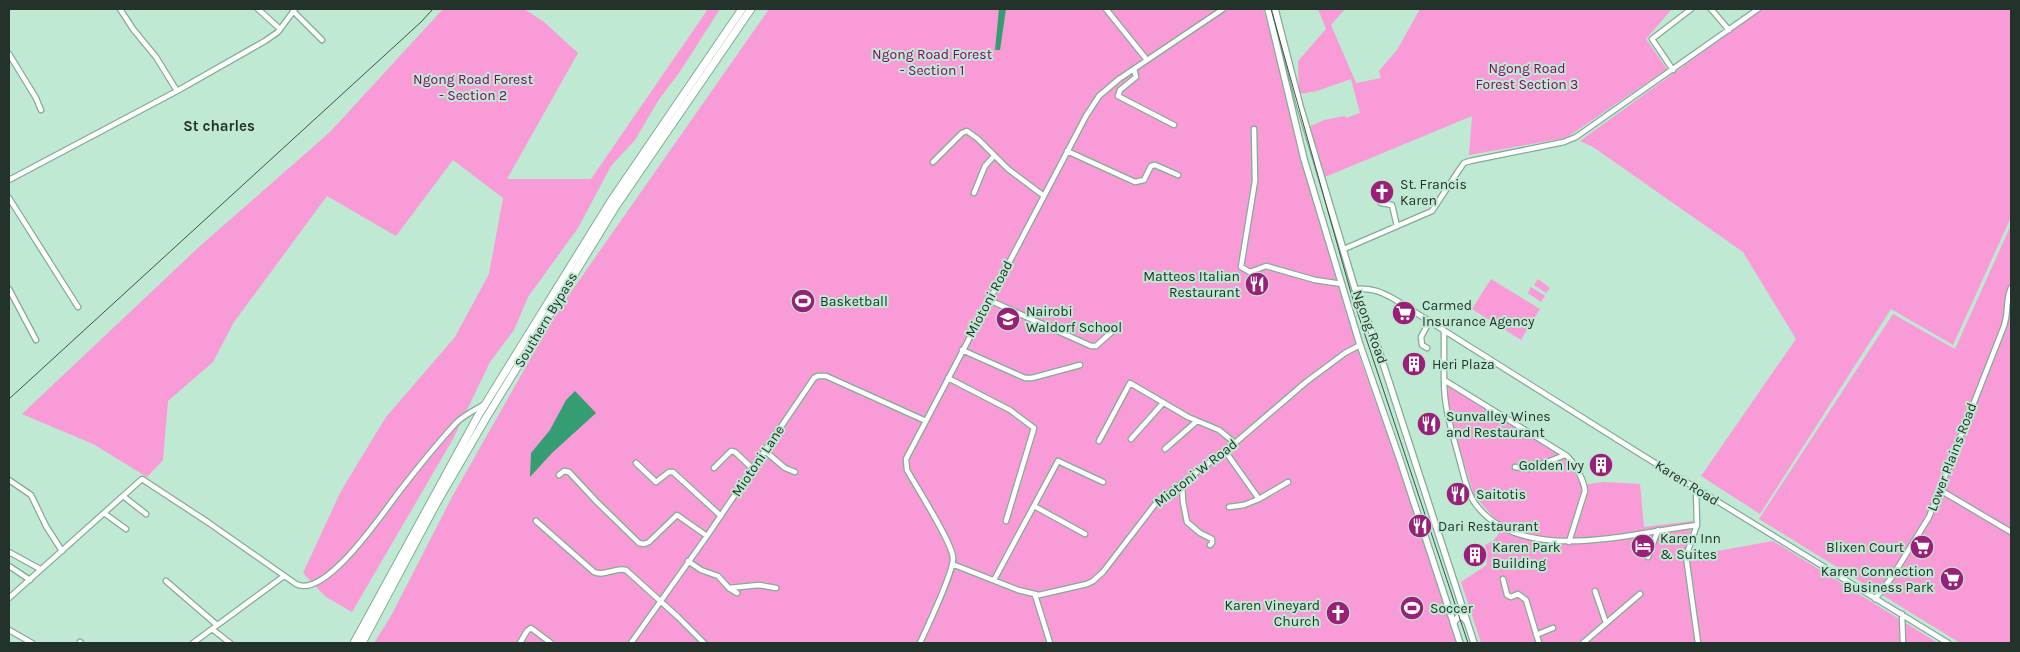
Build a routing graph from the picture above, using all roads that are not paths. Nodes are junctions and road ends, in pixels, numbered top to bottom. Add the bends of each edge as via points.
1 (120, 9) edge
2 (258, 9) edge
3 (742, 9) edge
4 (751, 9) edge
5 (1106, 9) edge
6 (1213, 9) edge
7 (1223, 9) edge
8 (1268, 9) edge
9 (1275, 9) edge
10 (1691, 9) edge
11 (1711, 9) edge
12 (1758, 9) edge
13 (294, 10) edge
14 (1214, 15) junction
15 (280, 29) junction
16 (1729, 30) junction
17 (322, 40) dead end
18 (9, 54) edge
19 (1147, 60) junction
20 (1134, 69) junction
21 (1673, 70) junction
22 (177, 91) junction
23 (41, 110) dead end
24 (1174, 125) dead end
25 (1254, 129) dead end
26 (1068, 151) junction
27 (994, 156) junction
28 (933, 162) dead end
29 (1178, 175) dead end
30 (9, 180) edge
31 (1323, 183) junction
32 (1313, 188) junction
33 (974, 193) dead end
34 (1044, 196) junction
35 (9, 198) edge
36 (1381, 203) dead end
37 (1397, 226) junction
38 (1344, 249) junction
39 (1342, 284) junction
40 (2011, 288) edge
41 (1355, 289) junction
42 (9, 290) edge
43 (989, 300) junction
44 (78, 307) dead end
45 (2010, 310) edge
46 (1428, 321) junction
47 (1115, 329) dead end
48 (1444, 330) junction
49 (36, 340) dead end
50 (1360, 345) junction
51 (1427, 348) dead end
52 (962, 350) junction
53 (1080, 366) dead end
54 (948, 378) junction
55 (1444, 380) junction
56 (487, 402) junction
57 (1163, 403) junction
58 (926, 420) junction
59 (1196, 421) junction
60 (1131, 439) dead end
61 (1100, 442) dead end
62 (1235, 443) junction
63 (1165, 449) dead end
64 (766, 451) junction
65 (1225, 451) junction
66 (1565, 455) junction
67 (636, 463) dead end
68 (1515, 467) dead end
69 (714, 468) dead end
70 (753, 469) junction
71 (795, 472) dead end
72 (559, 475) dead end
73 (9, 480) edge
74 (1103, 482) dead end
75 (1288, 482) dead end
76 (1182, 483) junction
77 (1696, 488) junction
78 (1940, 490) junction
79 (123, 496) junction
80 (1259, 499) junction
81 (1034, 506) junction
82 (1230, 507) dead end
83 (104, 513) junction
84 (146, 514) dead end
85 (721, 516) junction
86 (536, 521) dead end
87 (1006, 521) dead end
88 (1697, 525) junction
89 (126, 529) dead end
90 (1658, 530) junction
91 (2011, 532) edge
92 (1085, 534) dead end
93 (707, 536) junction
94 (1568, 542) junction
95 (1210, 546) dead end
96 (62, 551) junction
97 (9, 552) edge
98 (1648, 557) dead end
99 (688, 561) junction
100 (952, 564) junction
101 (9, 566) edge
102 (40, 569) junction
103 (284, 576) junction
104 (1503, 579) dead end
105 (30, 580) junction
106 (994, 580) junction
107 (166, 581) dead end
108 (729, 588) junction
109 (776, 588) dead end
110 (1595, 591) dead end
111 (1457, 592) junction
112 (737, 594) dead end
113 (1640, 594) dead end
114 (1035, 595) junction
115 (9, 598) edge
116 (1445, 598) junction
117 (1875, 599) junction
118 (661, 601) junction
119 (1902, 614) junction
120 (1466, 621) junction
121 (1606, 623) junction
122 (217, 625) junction
123 (1454, 627) junction
124 (1553, 628) dead end
125 (212, 629) junction
126 (9, 630) edge
127 (1536, 635) junction
128 (32, 643) edge
129 (193, 643) edge
130 (230, 643) edge
131 (354, 643) edge
132 (362, 643) edge
133 (520, 643) edge
134 (552, 643) edge
135 (631, 643) edge
136 (704, 643) edge
137 (920, 643) edge
138 (1050, 643) edge
139 (1460, 643) edge
140 (1474, 643) edge
141 (1539, 643) edge
142 (1583, 643) edge
143 (1698, 643) edge
144 (1903, 643) edge
145 (1948, 643) edge

1 - 22 street
2 - 15 street
3 - 56 highway, Southern Bypass via 611,201
4 - 132 highway, Southern Bypass via 600,231 436,504
5 - 19 street
6 - 14 street
7 - 14 street, Miotoni Road
8 - 32 main road, Ngong Road
9 - 31 main road, Ngong Road
10 - 21 street via 1652,39
11 - 16 street
12 - 16 street
13 - 15 street
13 - 17 street
14 - 19 street, Miotoni Road
15 - 22 street via 265,41
16 - 21 street
18 - 23 street
19 - 20 street, Miotoni Road
20 - 24 street via 1136,77 1120,90 1118,96
20 - 26 street, Miotoni Road via 1099,96
21 - 37 street via 1572,140 1464,164 1432,212
22 - 30 street
25 - 39 street via 1255,181 1240,266 1250,272 1266,266
26 - 29 street via 1135,182 1144,180 1154,165
26 - 34 street, Miotoni Road
27 - 28 street via 965,131
27 - 33 street via 985,166
27 - 34 street
31 - 32 main road via 1317,183
31 - 38 main road, Ngong Road
32 - 39 main road, Ngong Road
34 - 43 street, Miotoni Road
35 - 44 street
36 - 37 street via 1392,205
37 - 38 street
38 - 41 main road, Ngong Road
39 - 50 main road, Ngong Road
40 - 45 street, Lower Plains Road via 2007,298
41 - 46 street, Karen Road via 1377,290
41 - 111 main road, Ngong Road via 1378,348
42 - 49 street
43 - 47 street via 1091,346 1096,346
43 - 52 street, Miotoni Road
45 - 78 street, Lower Plains Road
46 - 48 street, Karen Road
46 - 51 street via 1421,339
48 - 55 street
48 - 77 street, Karen Road
50 - 62 street, Miotoni W Road via 1306,382
50 - 116 main road, Ngong Road
52 - 53 street via 1025,378
52 - 54 street, Miotoni Road
54 - 58 street, Miotoni Road
54 - 87 street via 1010,410 1034,428
55 - 66 street
55 - 94 street via 1447,417 1473,501 1494,523 1509,532
56 - 103 street via 457,423 339,566 303,586
56 - 131 highway, Southern Bypass
57 - 59 street
57 - 60 street
57 - 61 street via 1130,382
58 - 64 street, Miotoni Lane via 826,376 818,376
58 - 100 street, Miotoni Road via 906,459 906,466 948,543 953,554
59 - 62 street via 1218,430
59 - 63 street
62 - 65 street, Miotoni W Road
64 - 70 street, Miotoni Lane
64 - 71 street
65 - 76 street, Miotoni W Road
65 - 80 street
66 - 68 street via 1529,469
66 - 94 street via 1573,463 1584,488
67 - 85 street via 656,482 669,472 674,474
69 - 70 street via 731,451
70 - 85 street, Miotoni Lane
72 - 93 street via 569,472 639,543 649,542 677,515
73 - 96 street via 31,495
74 - 81 street via 1058,461
75 - 80 street
76 - 95 street via 1185,517 1196,530 1212,539
76 - 114 street, Miotoni W Road via 1152,507 1093,581
77 - 88 street
77 - 117 street, Karen Road
78 - 91 street
78 - 117 street, Lower Plains Road via 1924,526
79 - 83 street
79 - 84 street
79 - 103 street via 144,480
80 - 82 street
81 - 92 street
81 - 106 street
83 - 89 street
83 - 96 street
85 - 93 street, Miotoni Lane
86 - 118 street via 594,572 602,574 625,570
88 - 90 street
88 - 143 street via 1686,556
90 - 94 street
90 - 98 street
93 - 99 street, Miotoni Lane
96 - 102 street
97 - 102 street
99 - 108 street via 718,576
99 - 118 street, Miotoni Lane
100 - 106 street, Miotoni W Road
100 - 137 street
101 - 105 street
102 - 105 street
103 - 122 street
104 - 127 street via 1508,595 1520,594 1526,600
105 - 115 street
106 - 114 street, Miotoni W Road
107 - 122 street
108 - 109 street via 759,585
108 - 112 street
110 - 121 street
111 - 116 main road via 1453,600
111 - 120 main road, Ngong Road
113 - 121 street
114 - 138 street
116 - 123 main road, Ngong Road
117 - 119 street, Karen Road
118 - 135 street, Miotoni Lane
118 - 136 street
119 - 144 street
119 - 145 street, Karen Road
120 - 123 main road via 1459,616
120 - 140 main road, Ngong Road
121 - 142 street
122 - 125 street
123 - 139 main road, Ngong Road
124 - 127 street
125 - 129 street
125 - 130 street
126 - 128 street
127 - 141 street
133 - 134 street via 531,628

